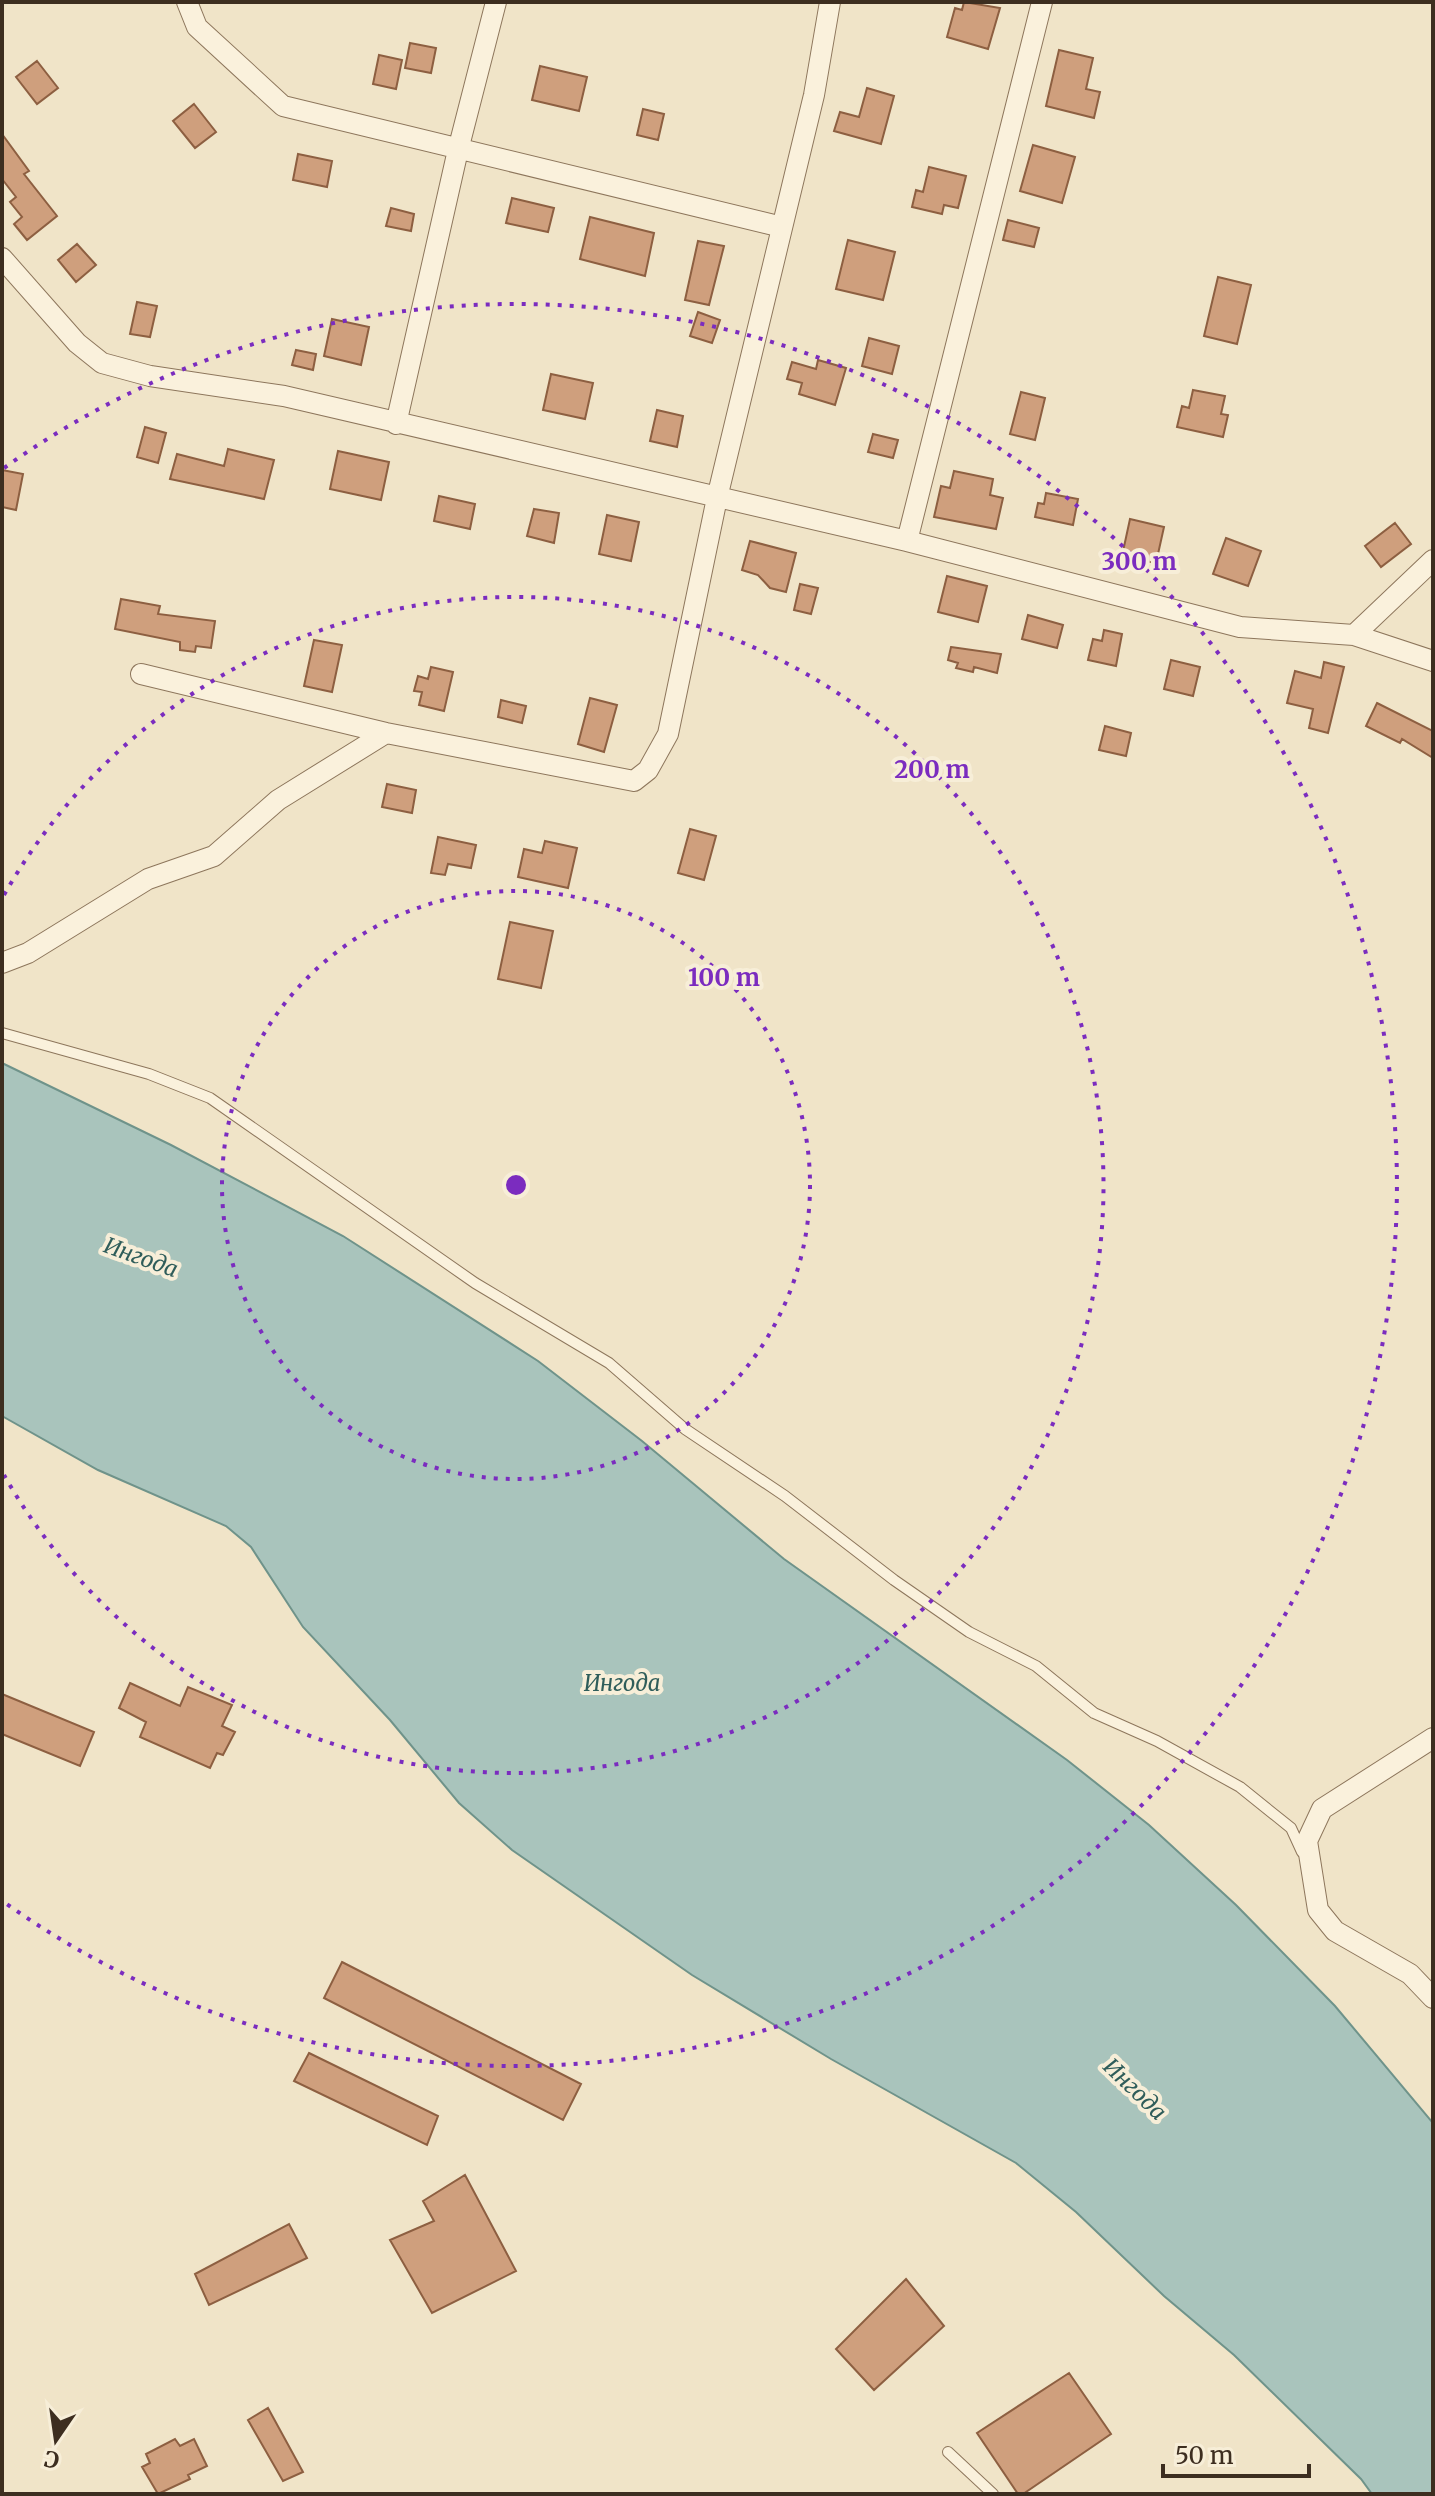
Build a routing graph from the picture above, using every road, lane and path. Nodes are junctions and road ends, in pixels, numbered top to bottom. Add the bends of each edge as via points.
1 (187, 2) edge
2 (496, 2) edge
3 (830, 2) edge
4 (1042, 2) edge
5 (458, 150) junction
6 (782, 227) junction
7 (2, 258) edge
8 (396, 424) junction
9 (717, 498) junction
10 (907, 541) junction
11 (1433, 560) edge
12 (1354, 635) junction
13 (1433, 661) edge
14 (141, 674) dead end
15 (386, 733) junction
16 (2, 963) edge
17 (2, 1033) edge
18 (1433, 1738) edge
19 (1309, 1869) junction
20 (1433, 1998) edge
21 (948, 2452) dead end
22 (993, 2494) edge

1 - 5 street via 197,27 283,106
2 - 5 street
3 - 6 street
4 - 10 street
5 - 6 street
5 - 8 street
6 - 9 street
7 - 8 street via 77,343 102,363 150,376 284,396
8 - 9 street
9 - 10 street
9 - 15 street via 668,734 648,770 634,781
10 - 12 street via 1240,627
11 - 12 street
12 - 13 street
14 - 15 street
15 - 16 street via 278,800 214,856 148,879 28,953
17 - 19 lane via 149,1074 210,1098 475,1283 609,1363 685,1429 969,1632 1036,1666 1094,1713 1240,1787 1291,1828
18 - 19 street via 1322,1809 1307,1841
19 - 20 street via 1318,1910 1335,1931 1410,1974
21 - 22 lane

